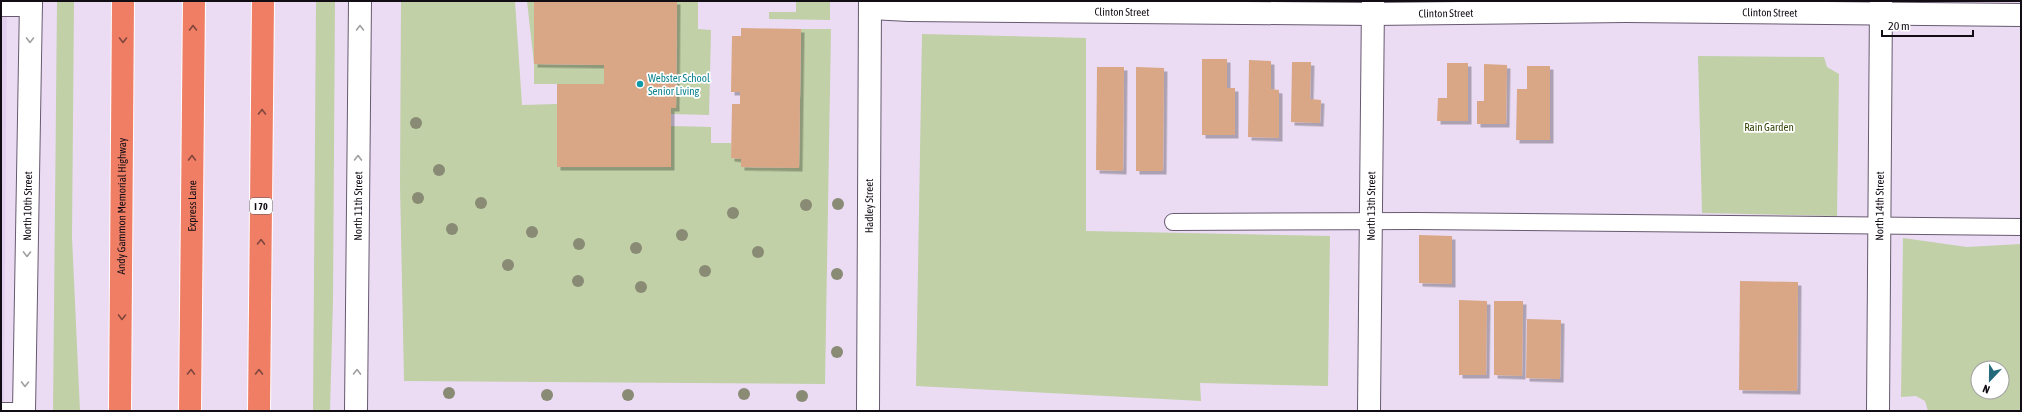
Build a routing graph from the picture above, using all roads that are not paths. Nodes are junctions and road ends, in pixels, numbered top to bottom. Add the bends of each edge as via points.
1 (124, 1) edge
2 (194, 1) edge
3 (263, 1) edge
4 (360, 1) edge
5 (31, 3) edge
6 (870, 4) edge
7 (1, 5) edge
8 (1626, 6) edge
9 (1373, 7) edge
10 (1881, 7) edge
11 (2021, 15) edge
12 (1370, 220) junction
13 (1173, 222) dead end
14 (1879, 226) junction
15 (2021, 227) edge
16 (1, 411) edge
17 (24, 411) edge
18 (120, 411) edge
19 (190, 411) edge
20 (259, 411) edge
21 (356, 411) edge
22 (868, 411) edge
23 (1369, 411) edge
24 (1878, 411) edge

1 -> 18 highway, Andy Gammon Memorial Highway
19 -> 2 highway, Express Lane
20 -> 3 highway, I 70
21 -> 4 street, North 11th Street
5 - 7 street
5 -> 17 street, North 10th Street
6 - 9 street, Clinton Street via 909,10
6 - 22 street, Hadley Street
8 - 9 street, Clinton Street
8 - 10 street, Clinton Street
9 - 12 street, North 13th Street
10 - 11 street, Clinton Street
10 - 14 street, North 14th Street
12 - 13 lane
12 - 14 lane
12 - 23 street, North 13th Street
14 - 15 lane
14 - 24 street, North 14th Street
16 - 17 lane

